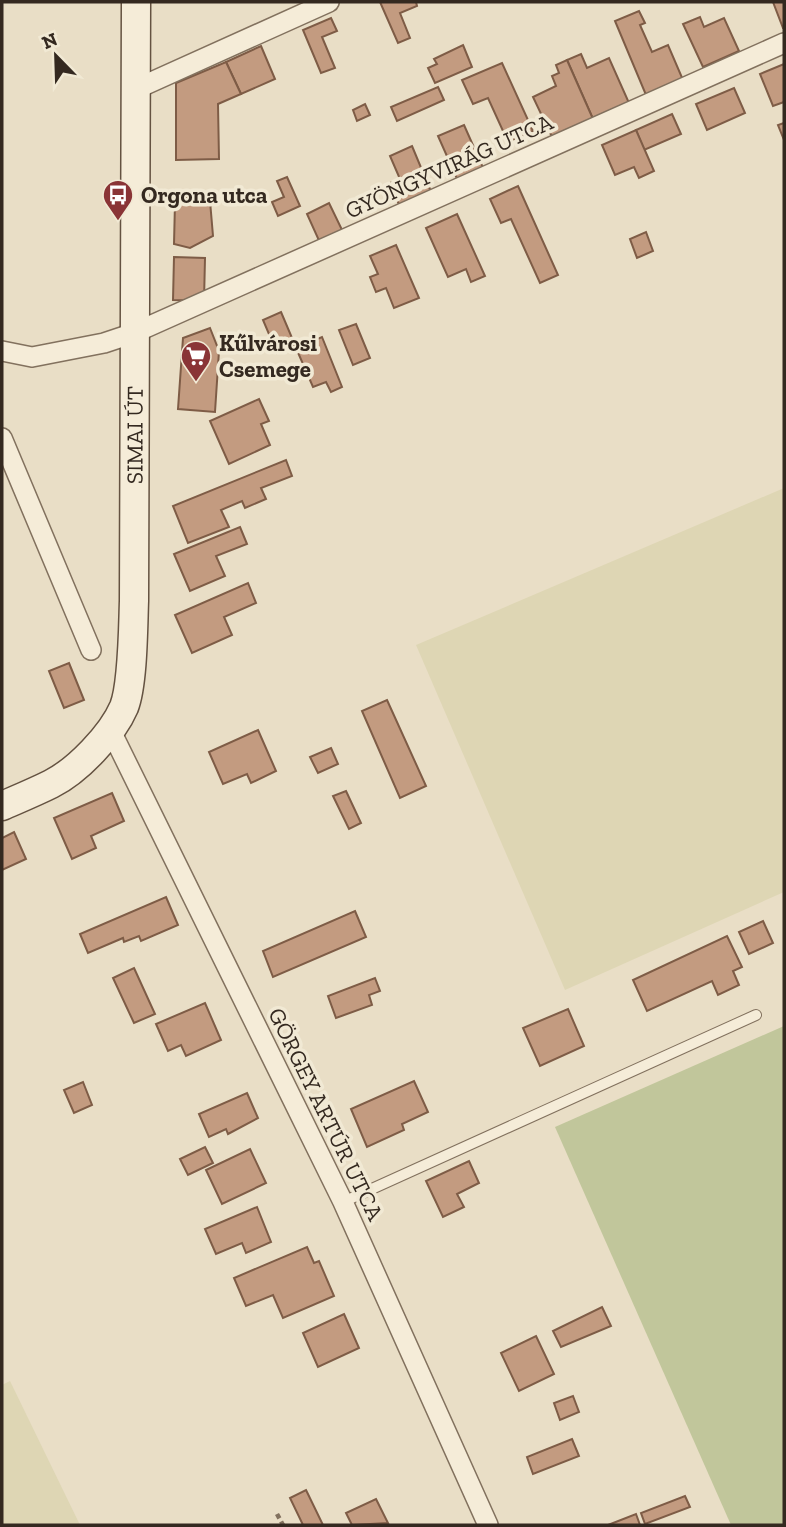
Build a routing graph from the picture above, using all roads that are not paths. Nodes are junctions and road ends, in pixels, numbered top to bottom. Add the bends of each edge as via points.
1 (136, 2) edge
2 (329, 2) edge
3 (784, 43) edge
4 (136, 89) junction
5 (134, 333) junction
6 (2, 351) edge
7 (2, 438) edge
8 (91, 650) dead end
9 (110, 729) junction
10 (2, 806) edge
11 (755, 1016) dead end
12 (343, 1202) junction
13 (488, 1525) edge

1 - 4 main road, SIMAI ÚT
2 - 4 street
3 - 5 street, GYÖNGYVIRÁG UTCA
4 - 5 main road, SIMAI ÚT
5 - 6 street via 32,357
5 - 9 main road, SIMAI ÚT via 132,646 124,707
7 - 8 street
9 - 10 main road, SIMAI ÚT via 92,751 53,783
9 - 12 street, GÖRGEY ARTÚR UTCA
11 - 12 lane
12 - 13 street, GÖRGEY ARTÚR UTCA

